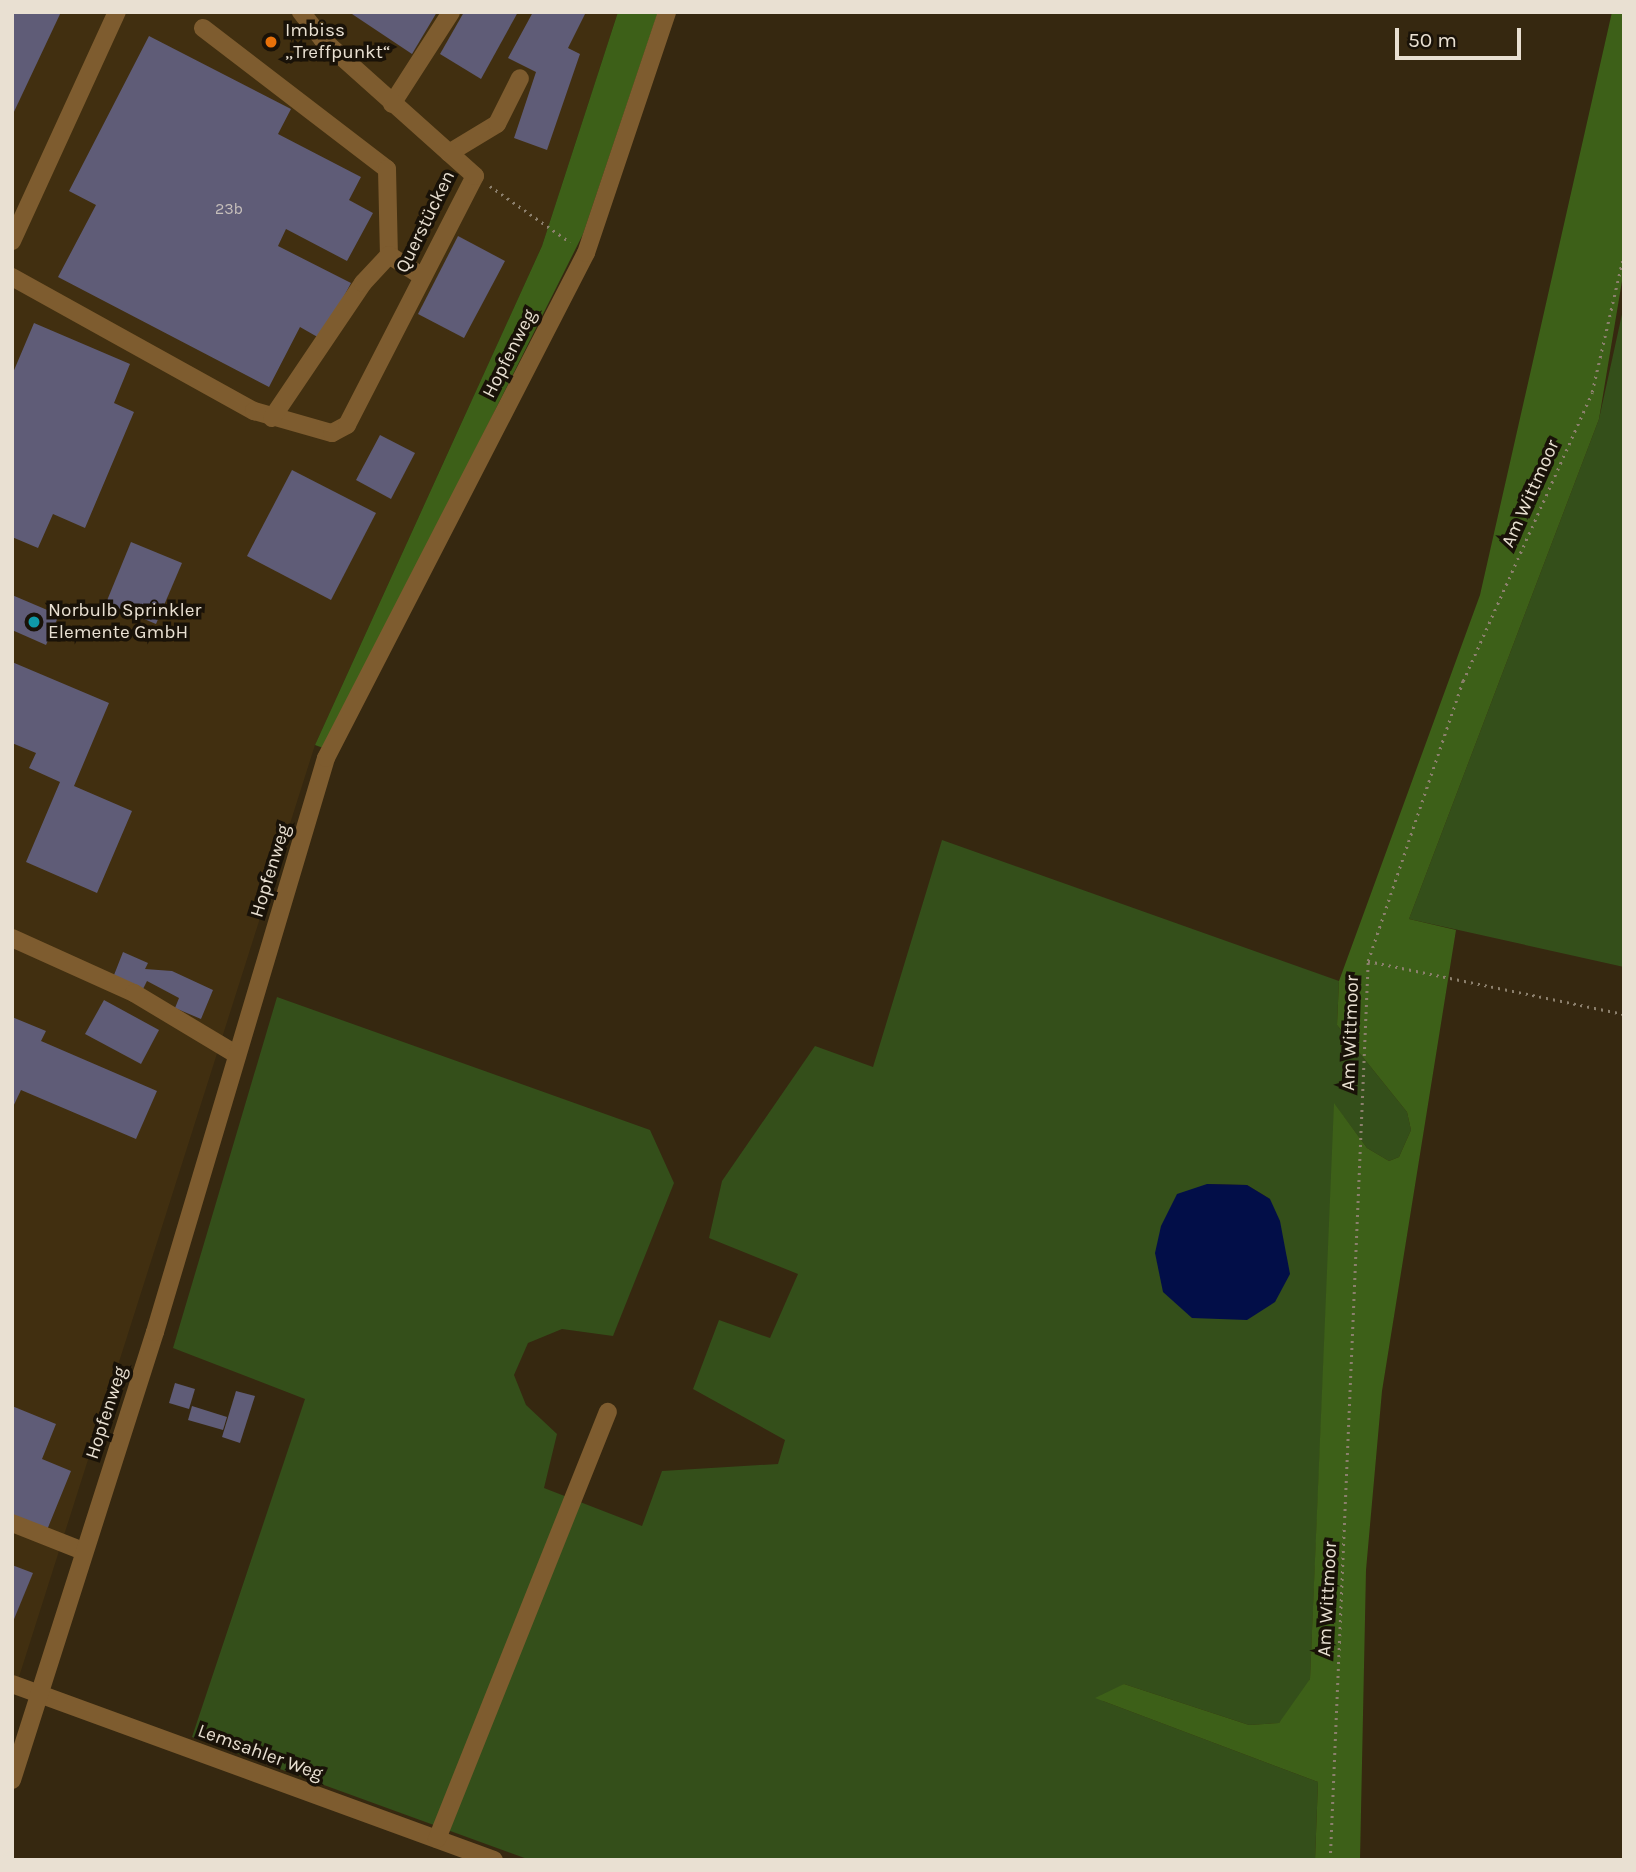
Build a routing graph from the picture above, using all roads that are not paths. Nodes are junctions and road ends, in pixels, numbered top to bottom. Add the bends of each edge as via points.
1 (117, 12) edge
2 (301, 12) edge
3 (451, 12) edge
4 (667, 12) edge
5 (203, 28) dead end
6 (520, 78) dead end
7 (392, 104) junction
8 (449, 153) junction
9 (18, 214) edge
10 (12, 241) edge
11 (389, 256) junction
12 (12, 277) edge
13 (423, 277) junction
14 (272, 418) junction
15 (12, 938) edge
16 (237, 1055) junction
17 (608, 1412) dead end
18 (12, 1523) edge
19 (83, 1551) junction
20 (12, 1684) edge
21 (37, 1693) junction
22 (12, 1780) edge
23 (437, 1839) junction
24 (494, 1860) edge

1 - 9 street
2 - 7 street, Querstücken
3 - 7 street
4 - 16 street, Hopfenweg via 586,253 326,758
5 - 11 street via 387,169
6 - 8 street via 497,124
7 - 8 street, Querstücken
8 - 13 street, Querstücken via 475,176
9 - 10 street
11 - 13 street
11 - 14 street via 363,283
12 - 14 street
13 - 14 street, Querstücken via 347,425 332,433
15 - 16 street via 134,993
16 - 19 street, Hopfenweg
17 - 23 street
18 - 19 street
19 - 21 street, Hopfenweg
20 - 21 street, Lemsahler Weg
21 - 22 street, Hopfenweg
21 - 23 street, Lemsahler Weg
23 - 24 street, Lemsahler Weg

